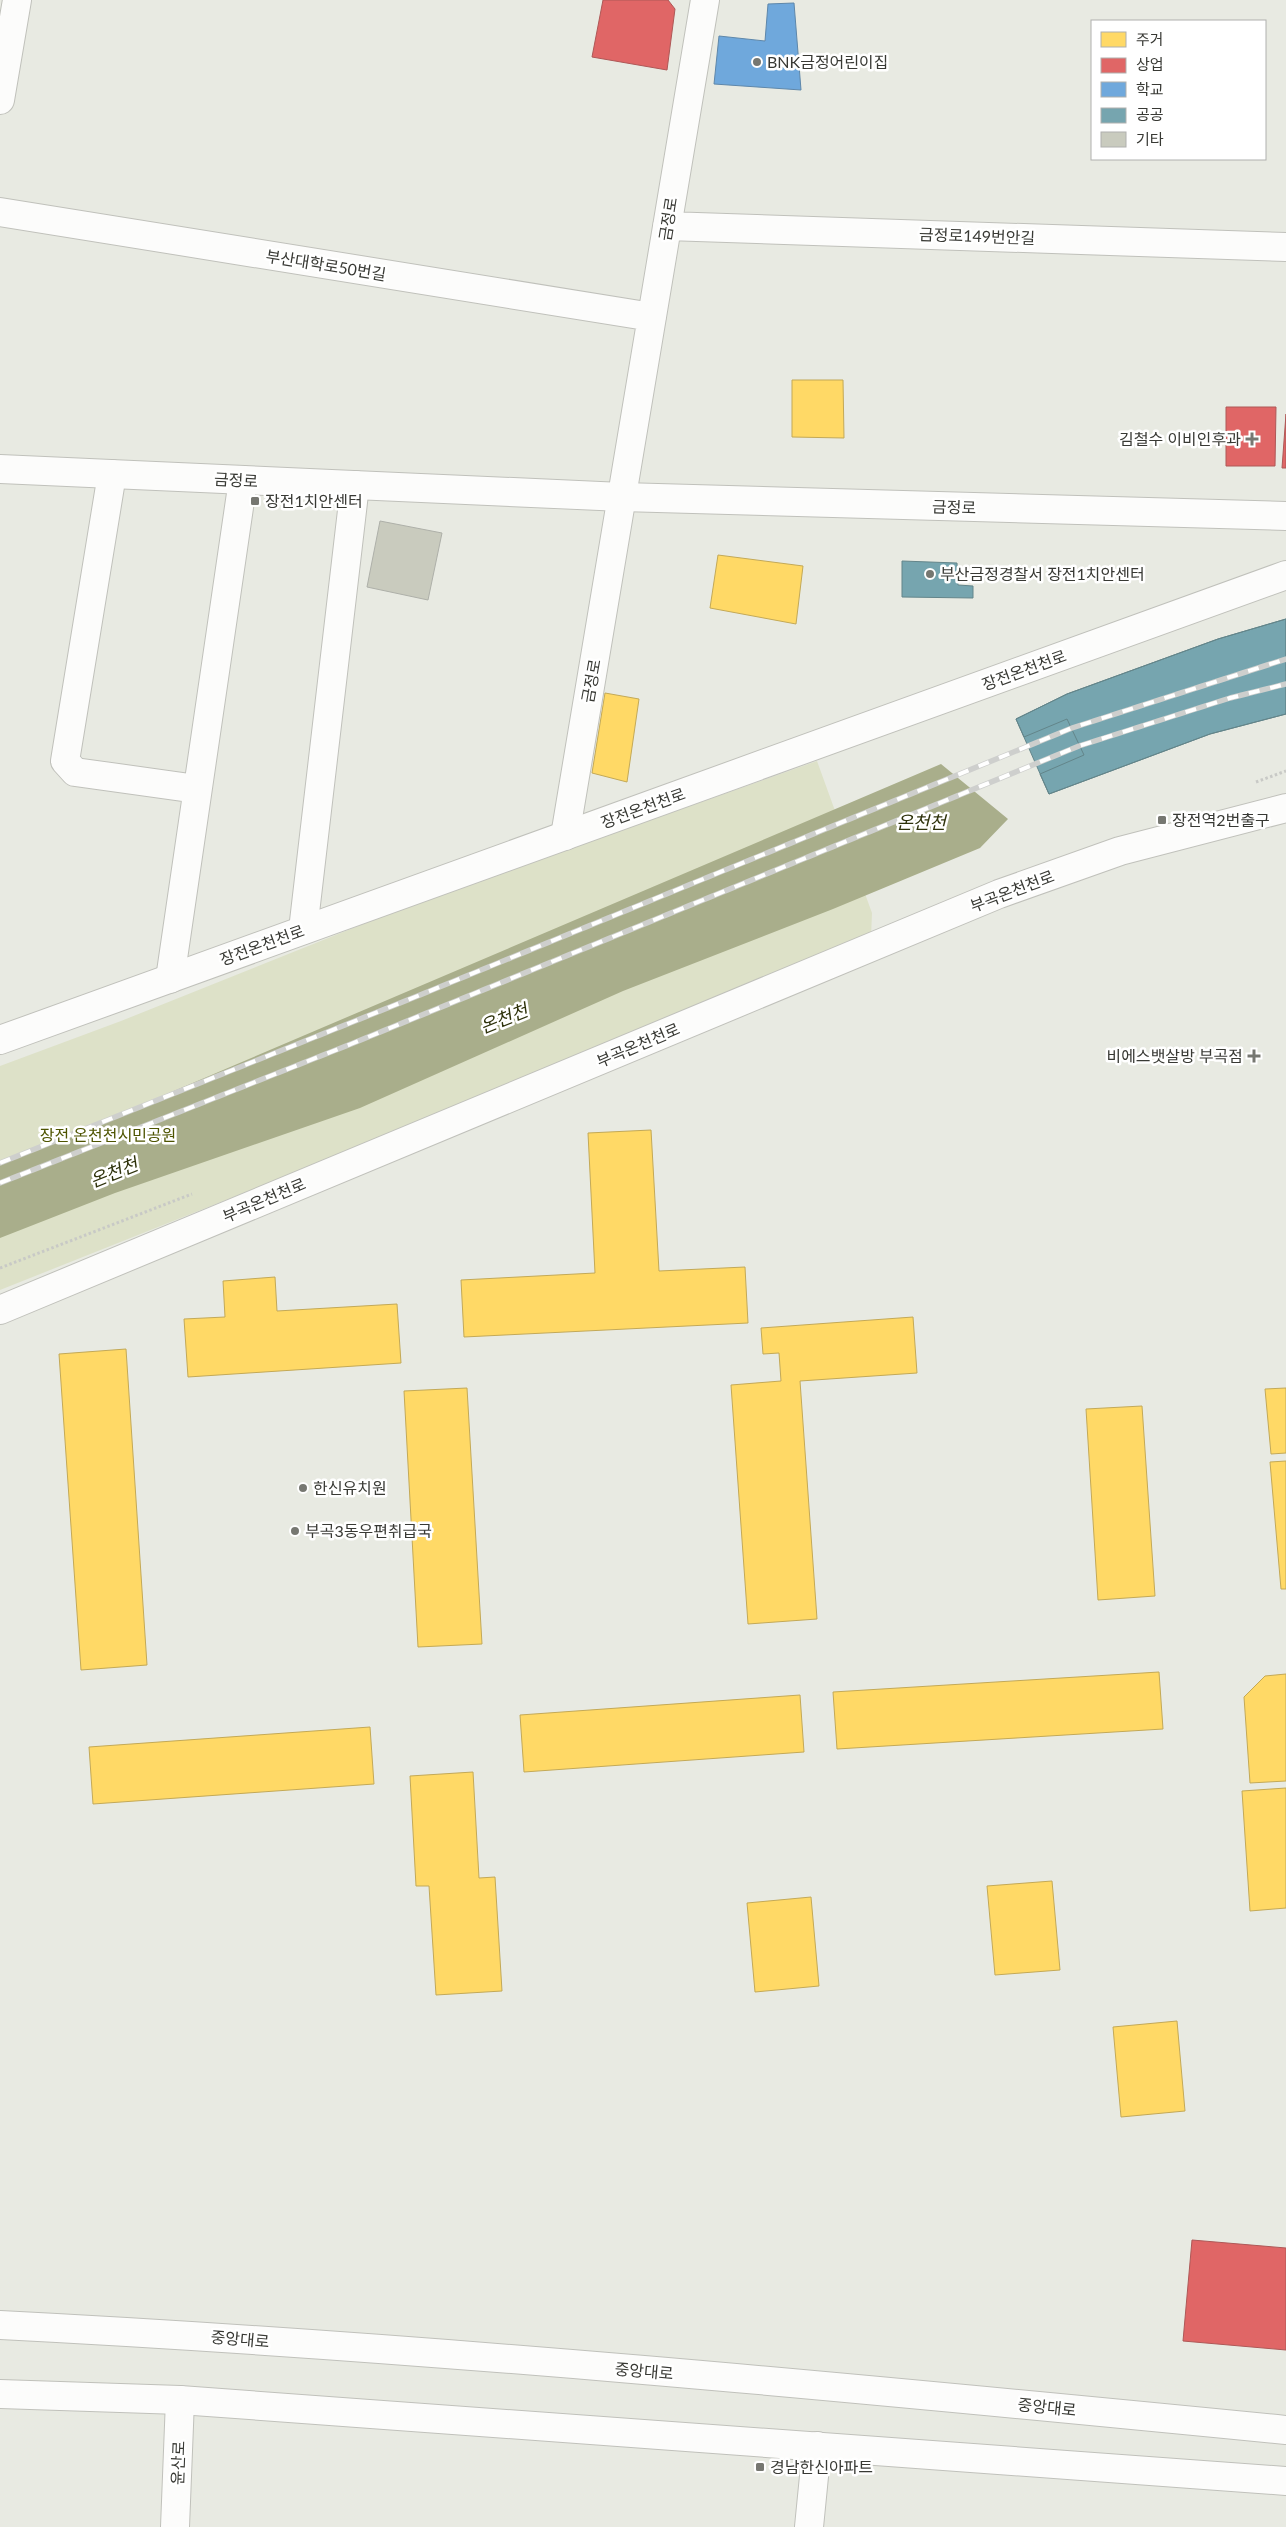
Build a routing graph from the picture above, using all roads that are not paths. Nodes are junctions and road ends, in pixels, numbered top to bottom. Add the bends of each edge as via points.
1 (17, 0) edge
2 (705, 0) edge
3 (0, 100) edge
4 (0, 212) edge
5 (667, 226) junction
6 (1286, 247) edge
7 (652, 318) junction
8 (0, 469) edge
9 (112, 474) junction
10 (243, 480) junction
11 (355, 485) junction
12 (622, 497) junction
13 (1286, 516) edge
14 (1286, 575) edge
15 (197, 789) junction
16 (1286, 808) edge
17 (565, 836) junction
18 (303, 930) junction
19 (170, 979) junction
20 (0, 1040) edge
21 (0, 1310) edge
22 (0, 2325) edge
23 (0, 2394) edge
24 (180, 2400) junction
25 (1286, 2430) edge
26 (817, 2446) junction
27 (1286, 2481) edge
28 (175, 2527) edge
29 (809, 2527) edge

1 - 3 main road
2 - 5 main road, 금정로
4 - 7 main road, 부산대학로50번길
5 - 6 main road, 금정로149번안길
5 - 7 main road, 금정로
7 - 12 main road, 금정로
8 - 9 main road, 금정로
9 - 10 main road, 금정로
9 - 15 main road via 65,761 75,772
10 - 11 main road, 금정로
10 - 15 main road
11 - 12 main road, 금정로
11 - 18 main road
12 - 13 main road, 금정로
12 - 17 main road, 금정로
14 - 17 main road, 장전온천천로
15 - 19 main road
16 - 21 main road, 부곡온천천로 via 1120,851 999,894
17 - 18 main road, 장전온천천로
18 - 19 main road, 장전온천천로
19 - 20 main road, 장전온천천로
22 - 25 main road, 중앙대로 via 186,2334 819,2385
23 - 24 main road
24 - 26 main road
24 - 28 main road, 윤산로
26 - 27 main road
26 - 29 main road

